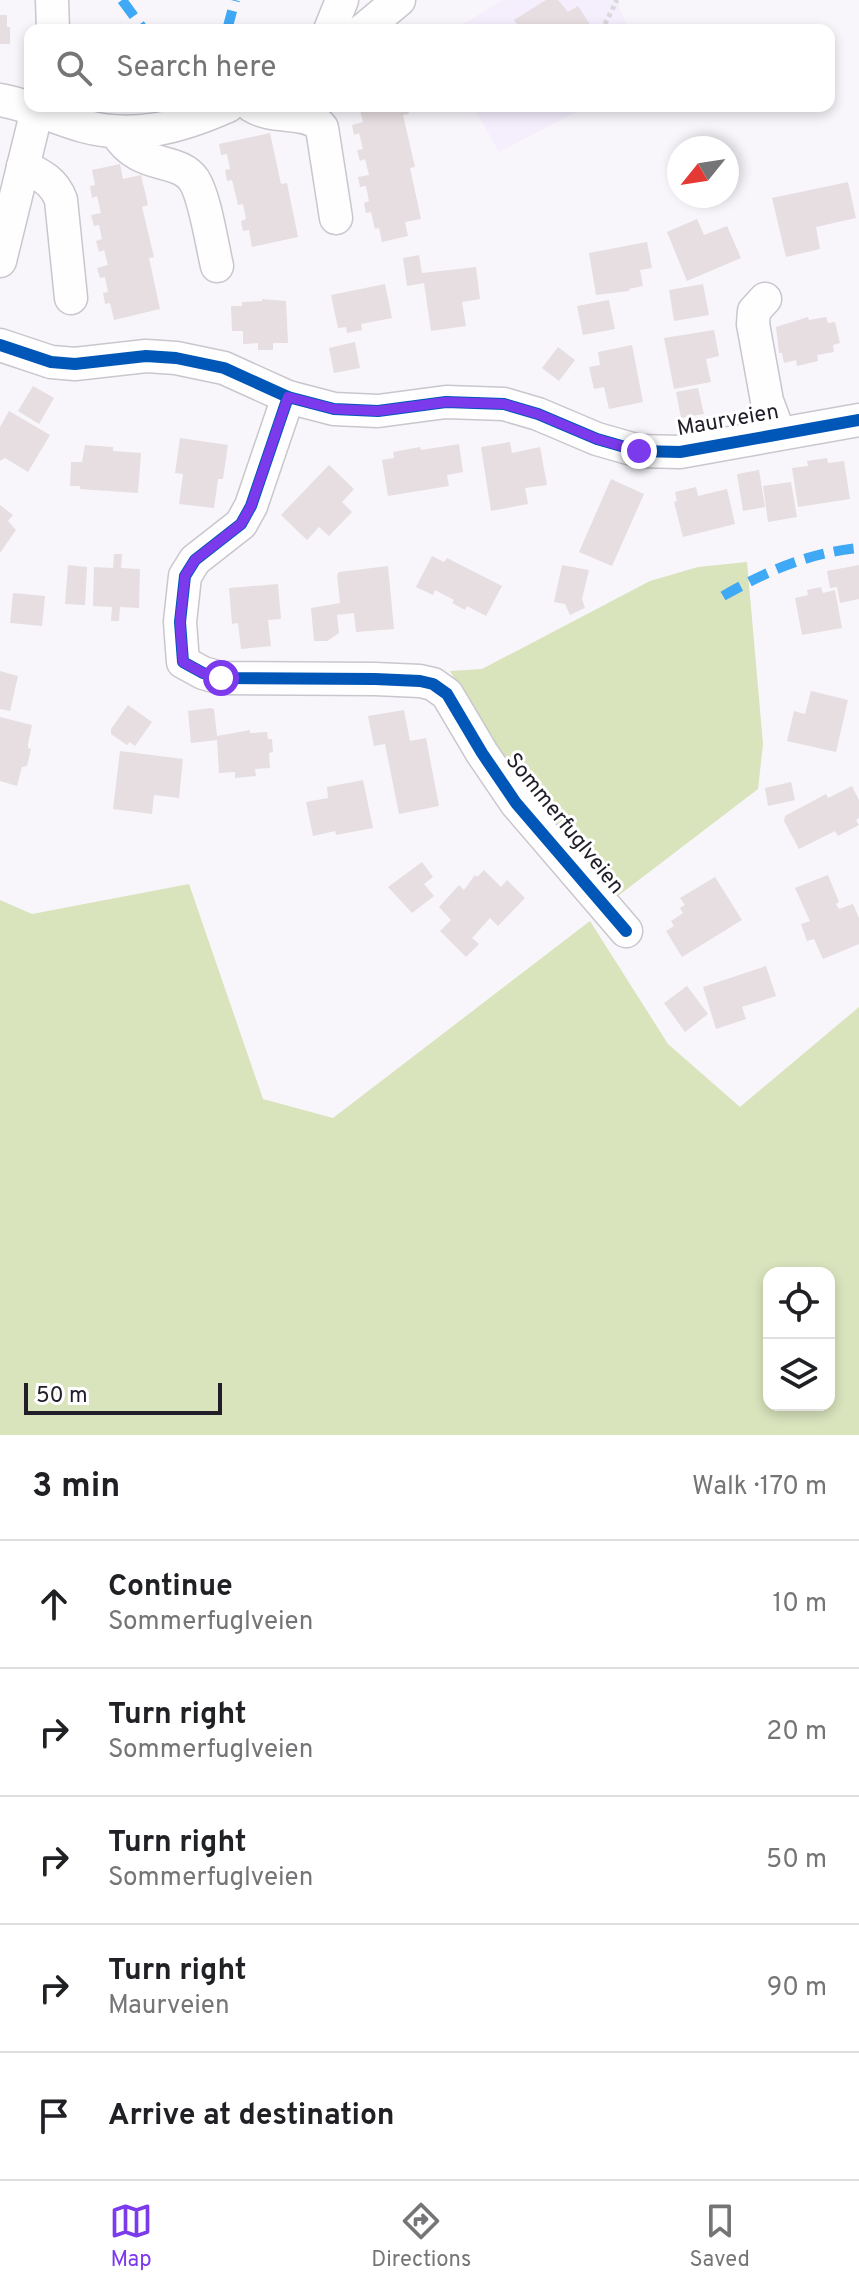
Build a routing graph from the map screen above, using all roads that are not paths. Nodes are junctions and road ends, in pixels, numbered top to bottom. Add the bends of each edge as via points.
1 (52, 0) edge
2 (342, 0) edge
3 (399, 0) edge
4 (53, 24) edge
5 (332, 24) edge
6 (370, 24) edge
7 (0, 100) edge
8 (24, 105) edge
9 (37, 112) edge
10 (48, 112) edge
11 (215, 112) edge
12 (266, 112) edge
13 (116, 132) junction
14 (23, 166) junction
15 (336, 218) dead end
16 (0, 261) edge
17 (217, 266) dead end
18 (71, 298) dead end
19 (765, 299) dead end
20 (0, 345) edge
21 (288, 397) junction
22 (859, 420) edge
23 (779, 433) junction
24 (626, 931) dead end

1 - 4 street
2 - 5 street
3 - 6 street
7 - 8 street
9 - 14 street
10 - 13 street
11 - 13 street via 160,130
12 - 15 street via 309,117 322,128
13 - 17 street via 132,152 193,178
14 - 16 street
14 - 18 street via 56,186
19 - 23 street, Maurveien via 754,311 753,324 767,401
20 - 21 street, Maurveien via 75,364 176,358 224,368
21 - 23 street, Maurveien via 334,409 378,411 446,402 504,404 639,451 680,452
21 - 24 street, Sommerfuglveien via 241,524 195,560 185,576 183,662 221,678 433,684 447,694 516,803
22 - 23 street, Maurveien

